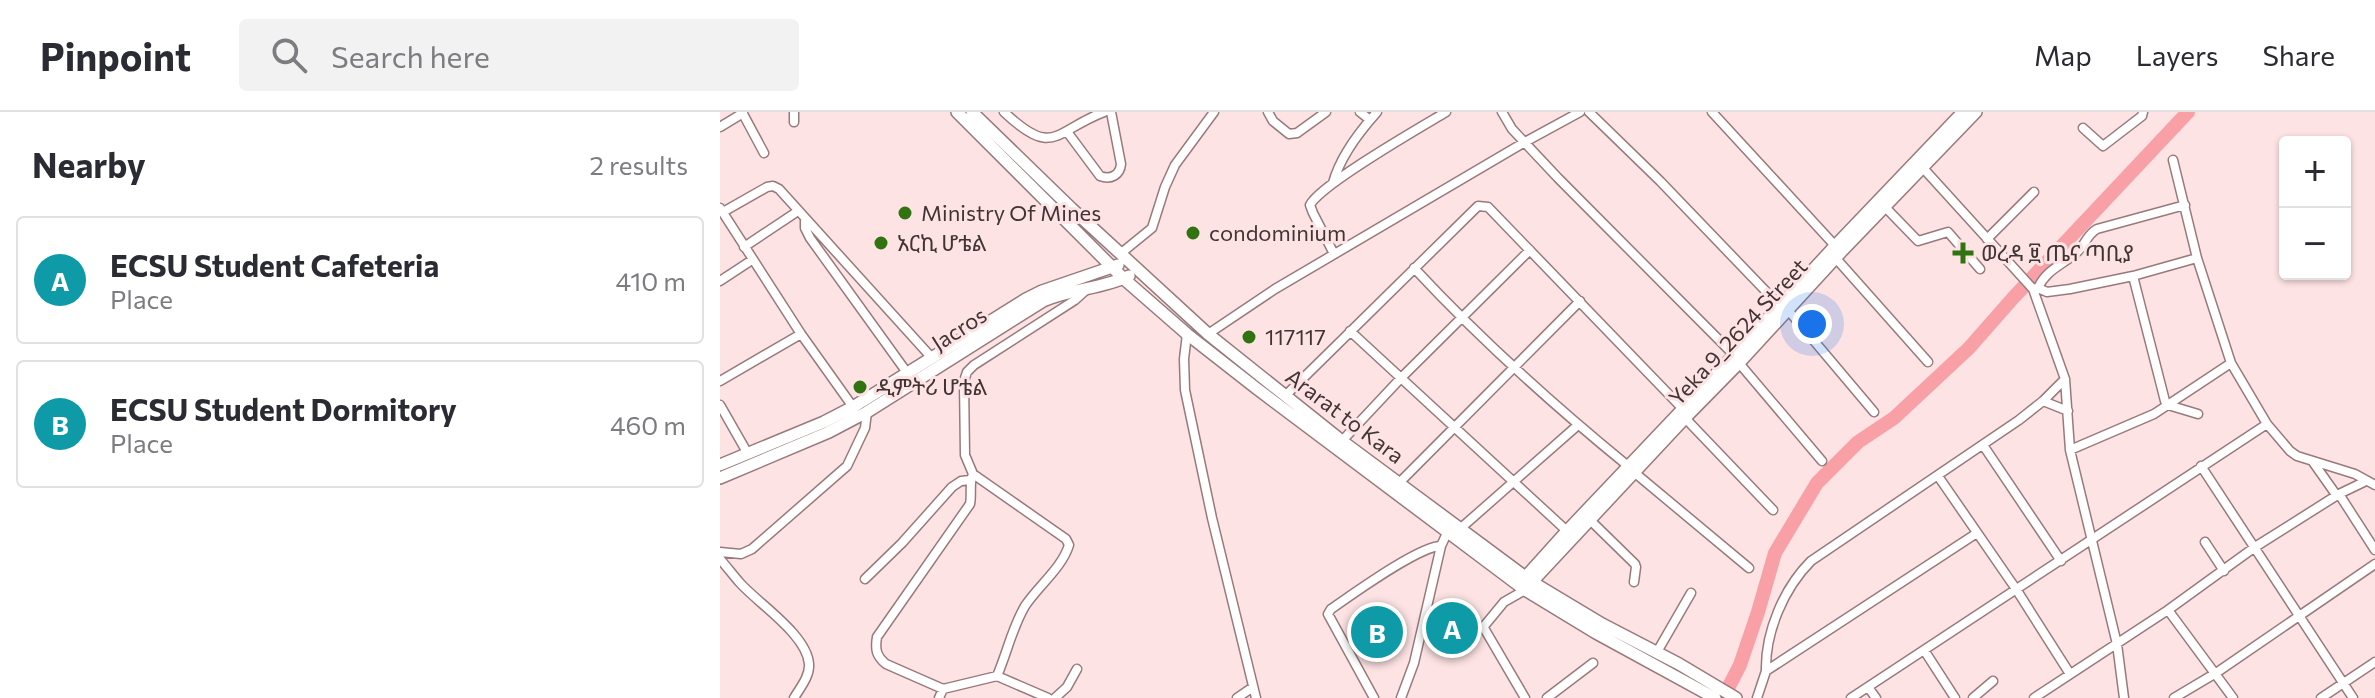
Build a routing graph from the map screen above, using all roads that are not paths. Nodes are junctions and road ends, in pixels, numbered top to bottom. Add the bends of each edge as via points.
1 (794, 112) edge
2 (957, 112) edge
3 (972, 112) edge
4 (1004, 112) edge
5 (1104, 112) edge
6 (1111, 112) edge
7 (1214, 112) edge
8 (1268, 112) edge
9 (1326, 112) edge
10 (1360, 112) edge
11 (1377, 112) edge
12 (1446, 112) edge
13 (1502, 112) edge
14 (1580, 112) edge
15 (1589, 112) edge
16 (1712, 112) edge
17 (1963, 112) edge
18 (1976, 112) edge
19 (2143, 112) edge
20 (743, 113) edge
21 (1370, 120) junction
22 (794, 122) dead end
23 (720, 127) edge
24 (2083, 128) dead end
25 (1068, 133) junction
26 (1525, 142) junction
27 (764, 153) dead end
28 (2173, 160) dead end
29 (1923, 168) junction
30 (1332, 184) junction
31 (2034, 192) dead end
32 (2185, 205) junction
33 (1885, 207) junction
34 (722, 210) edge
35 (798, 211) junction
36 (805, 219) junction
37 (1987, 239) junction
38 (744, 247) junction
39 (1530, 250) junction
40 (1835, 252) junction
41 (1334, 254) junction
42 (1124, 257) junction
43 (2197, 258) junction
44 (752, 260) junction
45 (1114, 267) junction
46 (1414, 268) junction
47 (1980, 269) dead end
48 (1139, 272) junction
49 (2133, 276) junction
50 (858, 278) junction
51 (1124, 279) junction
52 (720, 281) edge
53 (2033, 287) junction
54 (846, 288) junction
55 (1086, 290) junction
56 (1580, 301) junction
57 (1784, 308) junction
58 (1460, 318) junction
59 (1350, 331) junction
60 (801, 334) junction
61 (1187, 334) junction
62 (1208, 334) junction
63 (932, 358) junction
64 (1737, 359) junction
65 (1928, 362) dead end
66 (2231, 363) junction
67 (1512, 367) junction
68 (908, 374) junction
69 (1401, 378) junction
70 (2065, 379) junction
71 (720, 381) edge
72 (1285, 396) junction
73 (2043, 401) junction
74 (720, 405) edge
75 (2168, 405) junction
76 (853, 407) junction
77 (2068, 411) junction
78 (867, 412) junction
79 (1874, 412) dead end
80 (1684, 413) junction
81 (2198, 414) dead end
82 (2267, 424) junction
83 (1578, 425) junction
84 (827, 427) junction
85 (1453, 427) junction
86 (1339, 445) junction
87 (1983, 445) junction
88 (2070, 450) junction
89 (748, 454) junction
90 (1822, 461) dead end
91 (2313, 461) junction
92 (720, 465) edge
93 (2201, 466) junction
94 (1632, 469) junction
95 (1938, 476) junction
96 (972, 477) junction
97 (720, 478) edge
98 (1513, 481) junction
99 (1399, 483) junction
100 (2371, 483) edge
101 (2338, 495) junction
102 (1773, 510) dead end
103 (1590, 520) junction
104 (1461, 528) junction
105 (1567, 531) junction
106 (1447, 533) junction
107 (1977, 533) junction
108 (2094, 540) junction
109 (2205, 542) dead end
110 (1441, 546) junction
111 (2255, 547) junction
112 (2375, 550) edge
113 (720, 552) edge
114 (1550, 556) junction
115 (720, 559) edge
116 (2061, 561) junction
117 (2375, 564) edge
118 (1749, 568) dead end
119 (2224, 571) junction
120 (865, 579) dead end
121 (1634, 582) dead end
122 (1523, 586) junction
123 (2016, 589) junction
124 (1691, 593) dead end
125 (2168, 610) junction
126 (2299, 616) junction
127 (1599, 628) junction
128 (2117, 644) junction
129 (1924, 650) junction
130 (1657, 652) junction
131 (2375, 662) edge
132 (1593, 663) dead end
133 (1077, 669) dead end
134 (1766, 671) junction
135 (2216, 673) junction
136 (2070, 674) junction
137 (997, 676) junction
138 (1993, 681) dead end
139 (2343, 684) junction
140 (1253, 687) junction
141 (1868, 687) junction
142 (941, 694) edge
143 (1058, 695) edge
144 (1717, 695) edge
145 (794, 698) edge
146 (1048, 698) edge
147 (1075, 698) edge
148 (1237, 698) edge
149 (1256, 698) edge
150 (1374, 698) edge
151 (1401, 698) edge
152 (1525, 698) edge
153 (1547, 698) edge
154 (1736, 698) edge
155 (1757, 698) edge
156 (1851, 698) edge
157 (1876, 698) edge
158 (1955, 698) edge
159 (1973, 698) edge
160 (2034, 698) edge
161 (2124, 698) edge
162 (2174, 698) edge
163 (2233, 698) edge
164 (2321, 698) edge
165 (2353, 698) edge

1 - 22 street
2 - 45 main road, Ararat to Kara
3 - 42 main road, Ararat to Kara
4 - 25 street via 1037,137
5 - 25 street
6 - 25 street via 1121,164 1116,176 1100,176
7 - 42 street via 1175,165 1152,228
8 - 9 street via 1289,134
10 - 21 street
11 - 21 street
12 - 30 street
13 - 26 street
14 - 26 street
15 - 57 street
16 - 40 street
17 - 40 main road, Yeka 9_2624 Street
18 - 29 main road, Yeka 9_2624 Street
19 - 24 street via 2103,146
20 - 23 street
20 - 27 street
21 - 30 street
26 - 41 street
26 - 64 street
28 - 32 street
29 - 33 main road, Yeka 9_2624 Street
29 - 37 street
30 - 41 street via 1310,205
31 - 37 street
32 - 43 street
32 - 53 street via 2090,232 2078,252
33 - 40 main road, Yeka 9_2624 Street
33 - 47 street via 1918,241 1948,232
34 - 35 street via 773,186
34 - 38 street
35 - 36 street
35 - 38 street
36 - 50 street
36 - 54 street via 810,238
37 - 53 street
38 - 44 street
39 - 46 street via 1482,205
39 - 56 street
39 - 58 street
40 - 57 main road, Yeka 9_2624 Street
40 - 65 street
41 - 62 street
42 - 45 main road, Jacros
42 - 48 main road, Ararat to Kara
43 - 49 street
43 - 66 street
44 - 52 street
44 - 60 street
45 - 51 main road, Ararat to Kara
45 - 63 main road, Jacros via 1042,291
46 - 58 street
46 - 59 street
48 - 51 main road, Jacros
48 - 62 main road, Ararat to Kara
49 - 53 street via 2054,292
49 - 75 street
50 - 54 street
50 - 63 street
51 - 55 main road, Jacros
51 - 61 main road, Ararat to Kara
53 - 70 street
54 - 68 street
55 - 78 main road, Jacros via 1034,306
55 - 96 street via 967,372 964,438
56 - 67 street
56 - 80 street
57 - 64 main road, Yeka 9_2624 Street
57 - 79 street
58 - 67 street
58 - 69 street
59 - 69 street
59 - 72 street
60 - 71 street
60 - 76 street
61 - 86 main road, Ararat to Kara
61 - 140 street via 1185,390
62 - 72 main road, Ararat to Kara
63 - 68 main road, Jacros
64 - 80 main road, Yeka 9_2624 Street
64 - 90 street
66 - 75 street
66 - 82 street
67 - 83 street
67 - 85 street
68 - 76 main road, Jacros
69 - 85 street
69 - 86 street
70 - 73 street
70 - 77 street
72 - 86 main road, Ararat to Kara
73 - 77 street
73 - 87 street
74 - 89 street
75 - 81 street
75 - 88 street
76 - 84 main road, Jacros
77 - 88 street
78 - 84 main road, Jacros
78 - 113 street via 847,466 752,549
80 - 94 main road, Yeka 9_2624 Street
80 - 102 street
82 - 91 street via 2290,451
82 - 93 street
83 - 94 street
83 - 98 street
84 - 89 main road, Jacros
84 - 97 main road, Jacros
85 - 98 street
85 - 99 street
86 - 99 main road, Ararat to Kara
86 - 106 main road, Ararat to Kara
87 - 95 street
87 - 116 street
88 - 108 street
89 - 92 main road, Jacros
91 - 100 street
91 - 101 street
93 - 108 street
93 - 111 street
94 - 103 main road, Yeka 9_2624 Street
94 - 105 main road, Yeka 9_2624 Street
94 - 118 street
95 - 107 street
95 - 134 street via 1806,565 1782,603 1770,635
96 - 120 street via 952,487
96 - 137 street via 1069,545 1026,605
96 - 142 street via 970,504 877,637 875,648 886,664
98 - 104 street
98 - 105 street
99 - 104 main road, Ararat to Kara
100 - 101 street
101 - 111 street
101 - 112 street
103 - 114 main road, Yeka 9_2624 Street
103 - 121 street via 1635,564
104 - 122 main road, Ararat to Kara
105 - 114 main road, Yeka 9_2624 Street
106 - 110 street
106 - 122 main road, Ararat to Kara
107 - 123 street
107 - 134 street
108 - 116 street
108 - 128 street
109 - 119 street
110 - 150 street via 1426,548 1328,614
110 - 151 street
111 - 119 street
111 - 126 street
114 - 122 main road, Yeka 9_2624 Street
115 - 145 street via 805,651 808,674
116 - 123 street
117 - 126 street
119 - 125 street
122 - 127 main road, Ararat to Kara
122 - 152 street via 1484,628
123 - 129 street
123 - 136 street
124 - 130 street
125 - 128 street
125 - 135 street
126 - 135 street
126 - 139 street
127 - 130 main road, Ararat to Kara
127 - 144 main road, Ararat to Kara
128 - 136 street
128 - 161 street
129 - 141 street
129 - 158 street
130 - 144 main road, Ararat to Kara
131 - 139 street
132 - 153 street
133 - 143 street
134 - 155 street
135 - 162 street
135 - 163 street
136 - 160 street
137 - 142 street
137 - 146 street
138 - 159 street
139 - 164 street
139 - 165 street
140 - 148 street
140 - 149 street
141 - 156 street
141 - 157 street
143 - 147 street
144 - 154 main road, Ararat to Kara

